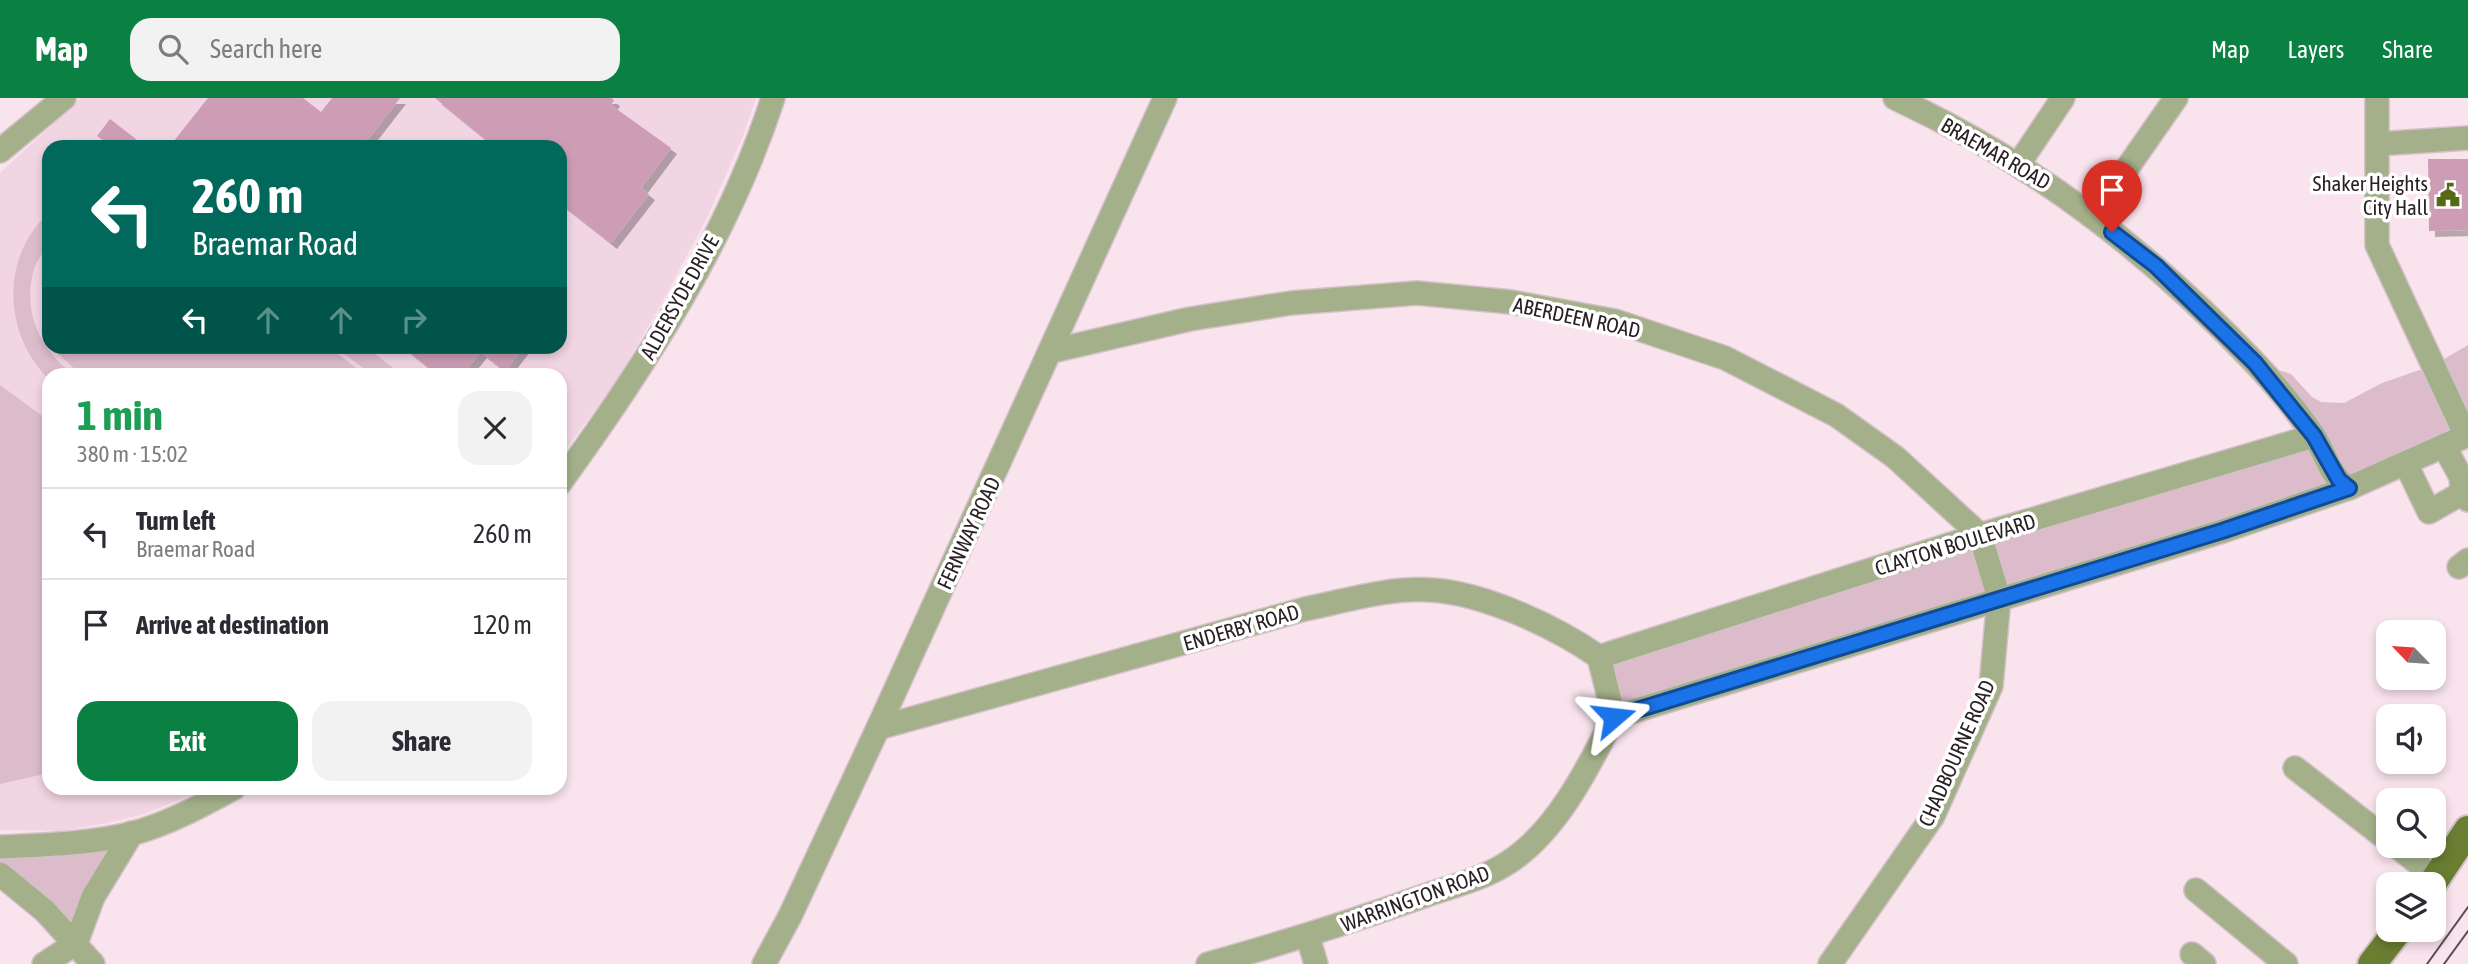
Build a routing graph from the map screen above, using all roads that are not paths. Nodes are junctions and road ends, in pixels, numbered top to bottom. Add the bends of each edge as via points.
1 (64, 98) edge
2 (773, 98) edge
3 (1165, 98) edge
4 (1895, 98) edge
5 (2063, 98) edge
6 (2371, 100) edge
7 (2181, 101) edge
8 (2468, 138) edge
9 (2377, 145) junction
10 (0, 151) edge
11 (2018, 165) junction
12 (2090, 215) junction
13 (1052, 351) junction
14 (2467, 435) edge
15 (2314, 436) junction
16 (2444, 446) junction
17 (2406, 464) junction
18 (567, 473) edge
19 (2349, 488) junction
20 (2465, 496) edge
21 (1980, 535) junction
22 (1999, 598) junction
23 (1599, 657) junction
24 (1614, 717) junction
25 (878, 728) junction
26 (2295, 768) dead end
27 (221, 795) edge
28 (2468, 830) edge
29 (2376, 831) edge
30 (132, 834) junction
31 (0, 847) edge
32 (2412, 858) edge
33 (2424, 872) edge
34 (2440, 872) edge
35 (0, 874) edge
36 (2196, 890) dead end
37 (1308, 937) junction
38 (2389, 942) edge
39 (76, 943) junction
40 (44, 964) edge
41 (93, 964) edge
42 (764, 964) edge
43 (1208, 964) edge
44 (1316, 964) edge
45 (1830, 964) edge
46 (2286, 964) edge
47 (2372, 964) edge

1 - 10 street
2 - 18 street, ALDERSYDE DRIVE via 760,139 703,258 651,350
3 - 13 street, FERNWAY ROAD
4 - 11 street, BRAEMAR ROAD via 1948,122
5 - 11 street
6 - 9 street
7 - 12 street
8 - 9 street
9 - 14 street via 2377,245
11 - 12 street, BRAEMAR ROAD via 2059,189
12 - 15 street, BRAEMAR ROAD via 2156,266 2255,363
13 - 21 street, ABERDEEN ROAD via 1190,319 1291,303 1418,293 1511,302 1615,321 1725,358 1836,415 1895,457
13 - 25 street, FERNWAY ROAD
14 - 16 street
15 - 19 street, BRAEMAR ROAD via 2335,476
15 - 21 street, CLAYTON BOULEVARD
16 - 17 street
16 - 20 street via 2461,477
17 - 19 street
17 - 20 street via 2429,512
19 - 22 street
21 - 22 street
21 - 23 street, CLAYTON BOULEVARD
22 - 24 street
22 - 45 street, CHADBOURNE ROAD via 1991,686 1933,816
23 - 24 street
23 - 25 street, ENDERBY ROAD via 1565,634 1497,605 1431,590 1370,595
24 - 37 street, WARRINGTON ROAD via 1555,819 1510,862
25 - 42 street, FERNWAY ROAD
26 - 29 street
27 - 30 street
28 - 34 main road
30 - 31 street
30 - 39 street via 93,897
32 - 33 street
35 - 39 street
36 - 46 street
37 - 43 street, WARRINGTON ROAD
37 - 44 street
38 - 47 main road
39 - 40 street
39 - 41 street

